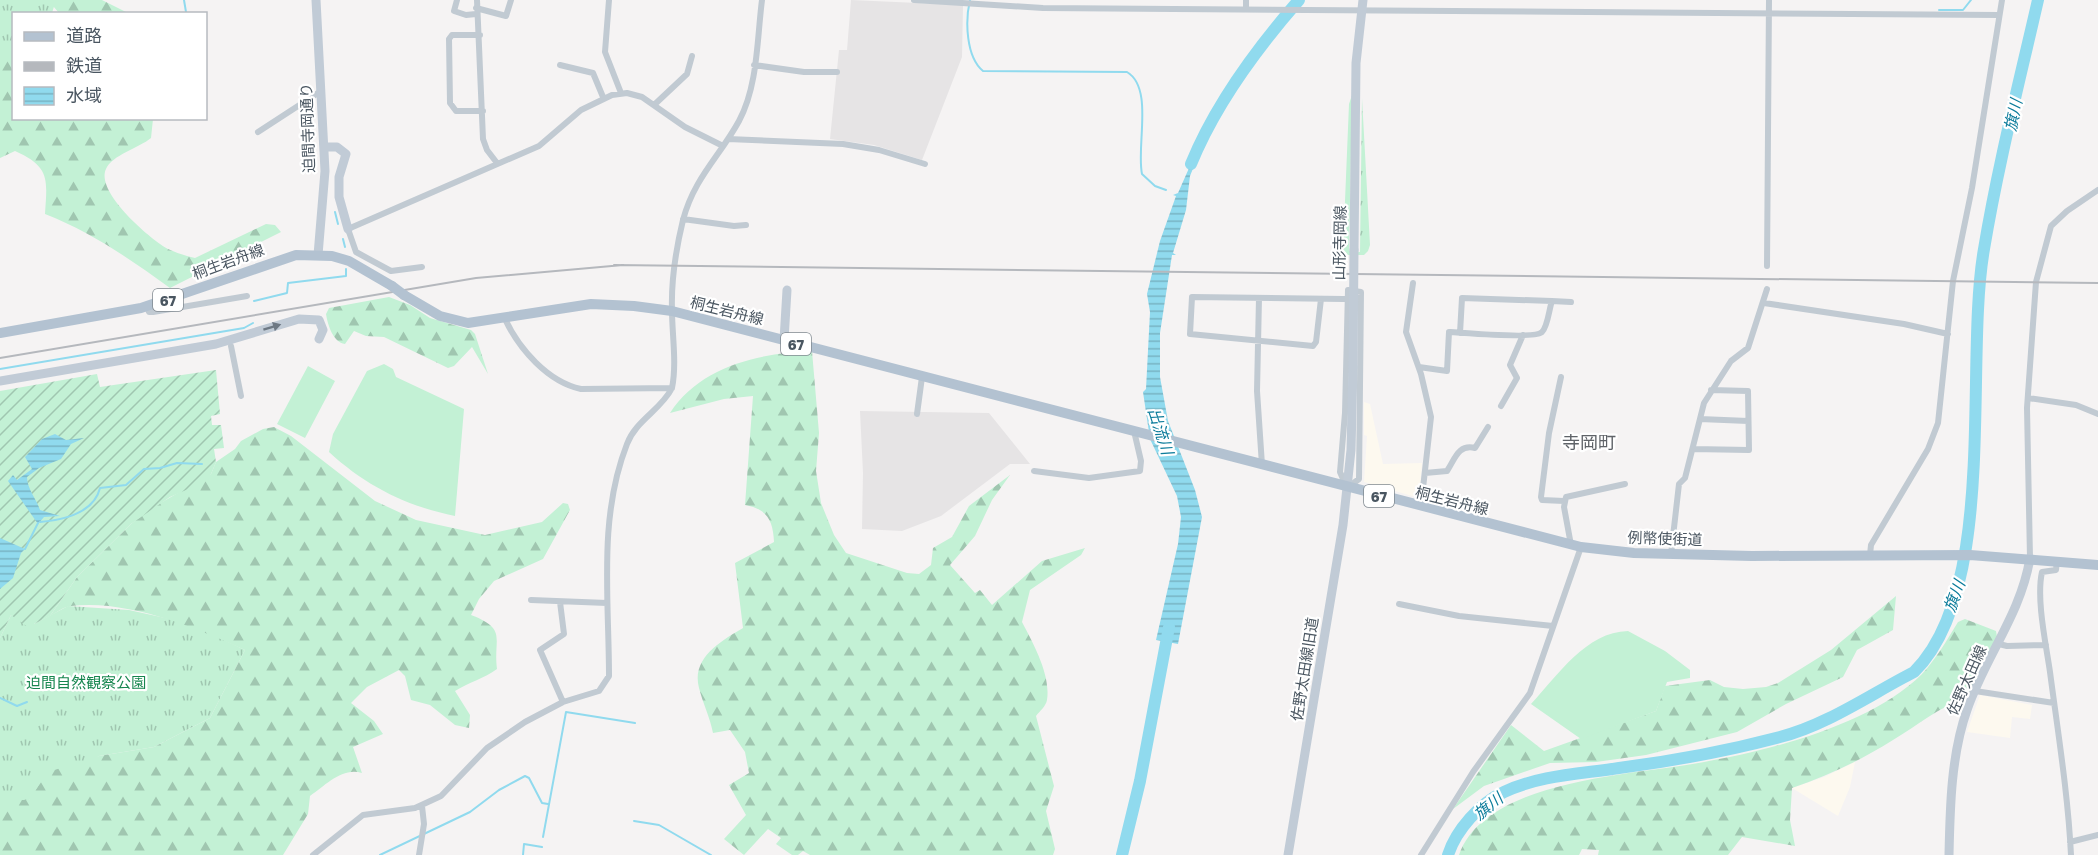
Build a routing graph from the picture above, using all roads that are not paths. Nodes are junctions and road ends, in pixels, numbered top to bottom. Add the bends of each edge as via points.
1 (316, 0) edge
2 (457, 0) edge
3 (477, 0) edge
4 (511, 0) edge
5 (609, 0) edge
6 (762, 0) edge
7 (914, 0) edge
8 (923, 0) edge
9 (1043, 0) edge
10 (1246, 0) edge
11 (1769, 0) edge
12 (2002, 0) edge
13 (1362, 5) edge
14 (1043, 8) junction
15 (1246, 9) junction
16 (476, 11) junction
17 (1769, 13) junction
18 (1999, 15) junction
19 (480, 35) junction
20 (693, 56) dead end
21 (560, 65) dead end
22 (754, 65) junction
23 (837, 72) dead end
24 (321, 91) junction
25 (621, 93) junction
26 (603, 97) junction
27 (654, 105) junction
28 (483, 111) junction
29 (258, 132) dead end
30 (728, 139) junction
31 (723, 146) junction
32 (324, 147) junction
33 (497, 163) junction
34 (925, 164) dead end
35 (2098, 190) edge
36 (683, 219) junction
37 (746, 225) dead end
38 (348, 229) junction
39 (318, 255) junction
40 (1767, 266) dead end
41 (422, 267) dead end
42 (1413, 283) dead end
43 (1767, 289) dead end
44 (787, 290) dead end
45 (247, 296) dead end
46 (1258, 298) junction
47 (1321, 299) junction
48 (1346, 300) junction
49 (1552, 301) junction
50 (1571, 302) dead end
51 (1764, 303) junction
52 (146, 306) junction
53 (672, 311) junction
54 (505, 319) junction
55 (0, 333) edge
56 (1460, 333) junction
57 (1948, 334) junction
58 (1523, 335) junction
59 (318, 339) dead end
60 (784, 340) junction
61 (1258, 342) junction
62 (216, 344) junction
63 (231, 346) joint
64 (1419, 368) junction
65 (922, 376) junction
66 (1561, 377) dead end
67 (0, 381) edge
68 (672, 388) junction
69 (1711, 390) junction
70 (241, 396) dead end
71 (2028, 398) junction
72 (1502, 406) dead end
73 (917, 414) dead end
74 (2098, 414) edge
75 (1700, 419) junction
76 (1748, 421) junction
77 (1488, 427) dead end
78 (1134, 431) junction
79 (1693, 449) junction
80 (1262, 466) junction
81 (1034, 471) dead end
82 (1425, 473) junction
83 (1625, 484) dead end
84 (1347, 488) junction
85 (1564, 501) junction
86 (1420, 507) junction
87 (1576, 546) junction
88 (1671, 554) junction
89 (1870, 555) junction
90 (2025, 558) junction
91 (2057, 560) junction
92 (2098, 565) edge
93 (531, 600) dead end
94 (560, 602) junction
95 (608, 603) junction
96 (1399, 604) dead end
97 (1553, 626) junction
98 (1999, 644) junction
99 (2046, 645) junction
100 (1975, 692) junction
101 (564, 702) junction
102 (2054, 704) junction
103 (422, 806) junction
104 (2098, 835) edge
105 (2070, 842) junction
106 (313, 855) edge
107 (419, 855) edge
108 (1288, 855) edge
109 (1421, 855) edge
110 (1949, 855) edge
111 (2071, 855) edge

1 - 24 street, 迫間寺岡通り
2 - 16 street via 454,11 466,15
3 - 16 street
4 - 16 street via 506,16
5 - 25 street via 605,52
6 - 22 street
7 - 8 street
8 - 14 street
9 - 14 street
10 - 15 street
11 - 17 street
12 - 18 street
13 - 15 street via 1309,10
13 - 17 street
13 - 84 street, 山形寺岡線, bridge via 1356,63 1353,368
14 - 15 street
16 - 19 street
17 - 18 street
17 - 40 street
18 - 57 street via 1957,257
19 - 28 street
19 - 28 street via 452,35 449,39 450,102 456,111
20 - 27 street via 687,74
21 - 26 street via 593,73
22 - 23 street
22 - 30 street via 743,113
24 - 29 street
24 - 32 street, 迫間寺岡通り
25 - 26 street
25 - 27 street via 638,95
26 - 33 street via 581,110 539,146
27 - 31 street via 684,127
28 - 33 street via 484,145
30 - 31 street
30 - 34 street via 843,144
31 - 36 street via 703,172
32 - 38 street via 336,147 346,154 339,177 339,197
32 - 39 street, 迫間寺岡通り
33 - 38 street
35 - 71 street via 2067,211 2047,232 2036,282
36 - 37 street
36 - 53 street via 674,263
38 - 41 street via 356,252 391,271
39 - 52 main road, 桐生岩舟線 / 67 via 284,257
39 - 54 main road, 桐生岩舟線 / 67, bridge via 358,264 434,313 456,321
42 - 64 street via 1406,332
43 - 51 street
44 - 60 street
45 - 52 street via 153,312
46 - 47 street
46 - 61 street
46 - 61 street via 1192,297 1190,332 1194,337
47 - 48 street
47 - 61 street via 1315,344
48 - 84 street via 1340,476
48 - 84 street via 1348,290 1360,291 1359,477
49 - 50 street
49 - 56 street via 1462,298
49 - 58 street via 1544,330 1538,335
51 - 57 street
51 - 69 street via 1748,348 1731,361
52 - 55 main road, 桐生岩舟線 / 67
53 - 54 main road, 桐生岩舟線 / 67 via 591,304
53 - 60 main road, 桐生岩舟線 / 67
53 - 68 street
54 - 68 street via 552,378 568,386
56 - 58 street
56 - 64 street via 1449,332 1447,371
57 - 89 street via 1933,438
58 - 72 street via 1510,365 1517,378
62 -> 59 street via 313,318 323,326
60 - 65 main road, 桐生岩舟線 / 67
61 - 80 street
62 - 63 street
62 - 67 street
63 - 70 street
64 - 82 street via 1431,417
65 - 73 street
65 - 78 main road, 桐生岩舟線 / 67
66 - 85 street via 1541,497
68 - 95 street via 667,398 637,425 627,443 609,512
69 - 75 street
69 - 76 street via 1748,392
71 - 74 street via 2076,405
71 - 90 street
75 - 76 street
75 - 79 street
76 - 79 street via 1749,450
77 - 82 street via 1475,448 1458,451 1447,471
78 - 80 main road, 桐生岩舟線 / 67
78 - 81 street via 1140,471 1089,478
79 - 88 street via 1685,478 1679,484
80 - 84 main road, 桐生岩舟線 / 67
82 - 86 street
83 - 85 street via 1569,495
84 - 86 main road, 桐生岩舟線 / 67
84 - 108 street, 佐野太田線旧道
85 - 87 street
86 - 87 main road, 桐生岩舟線 / 67
87 - 88 main road, 例幣使街道 / 67
87 - 97 street
88 - 89 main road, 例幣使街道 / 67
89 - 90 main road, 例幣使街道 / 67
90 - 91 main road, 例幣使街道 / 67
90 - 98 street, 佐野太田線 via 2021,596
91 - 92 main road, 例幣使街道 / 67
91 - 99 street via 2056,570 2044,570 2042,574
93 - 94 street
94 - 95 street
94 - 101 street via 564,634 540,650
95 - 101 street via 606,683 599,691
96 - 97 street via 1459,616
97 - 109 street via 1530,693 1473,772
98 - 99 street
98 - 100 street, 佐野太田線
99 - 102 street
100 - 102 street
100 - 110 street, 佐野太田線 via 1960,733
101 - 103 street via 487,748 441,796
102 - 105 street
103 - 106 street via 363,815
103 - 107 street via 424,824
104 - 105 street
105 - 111 street

